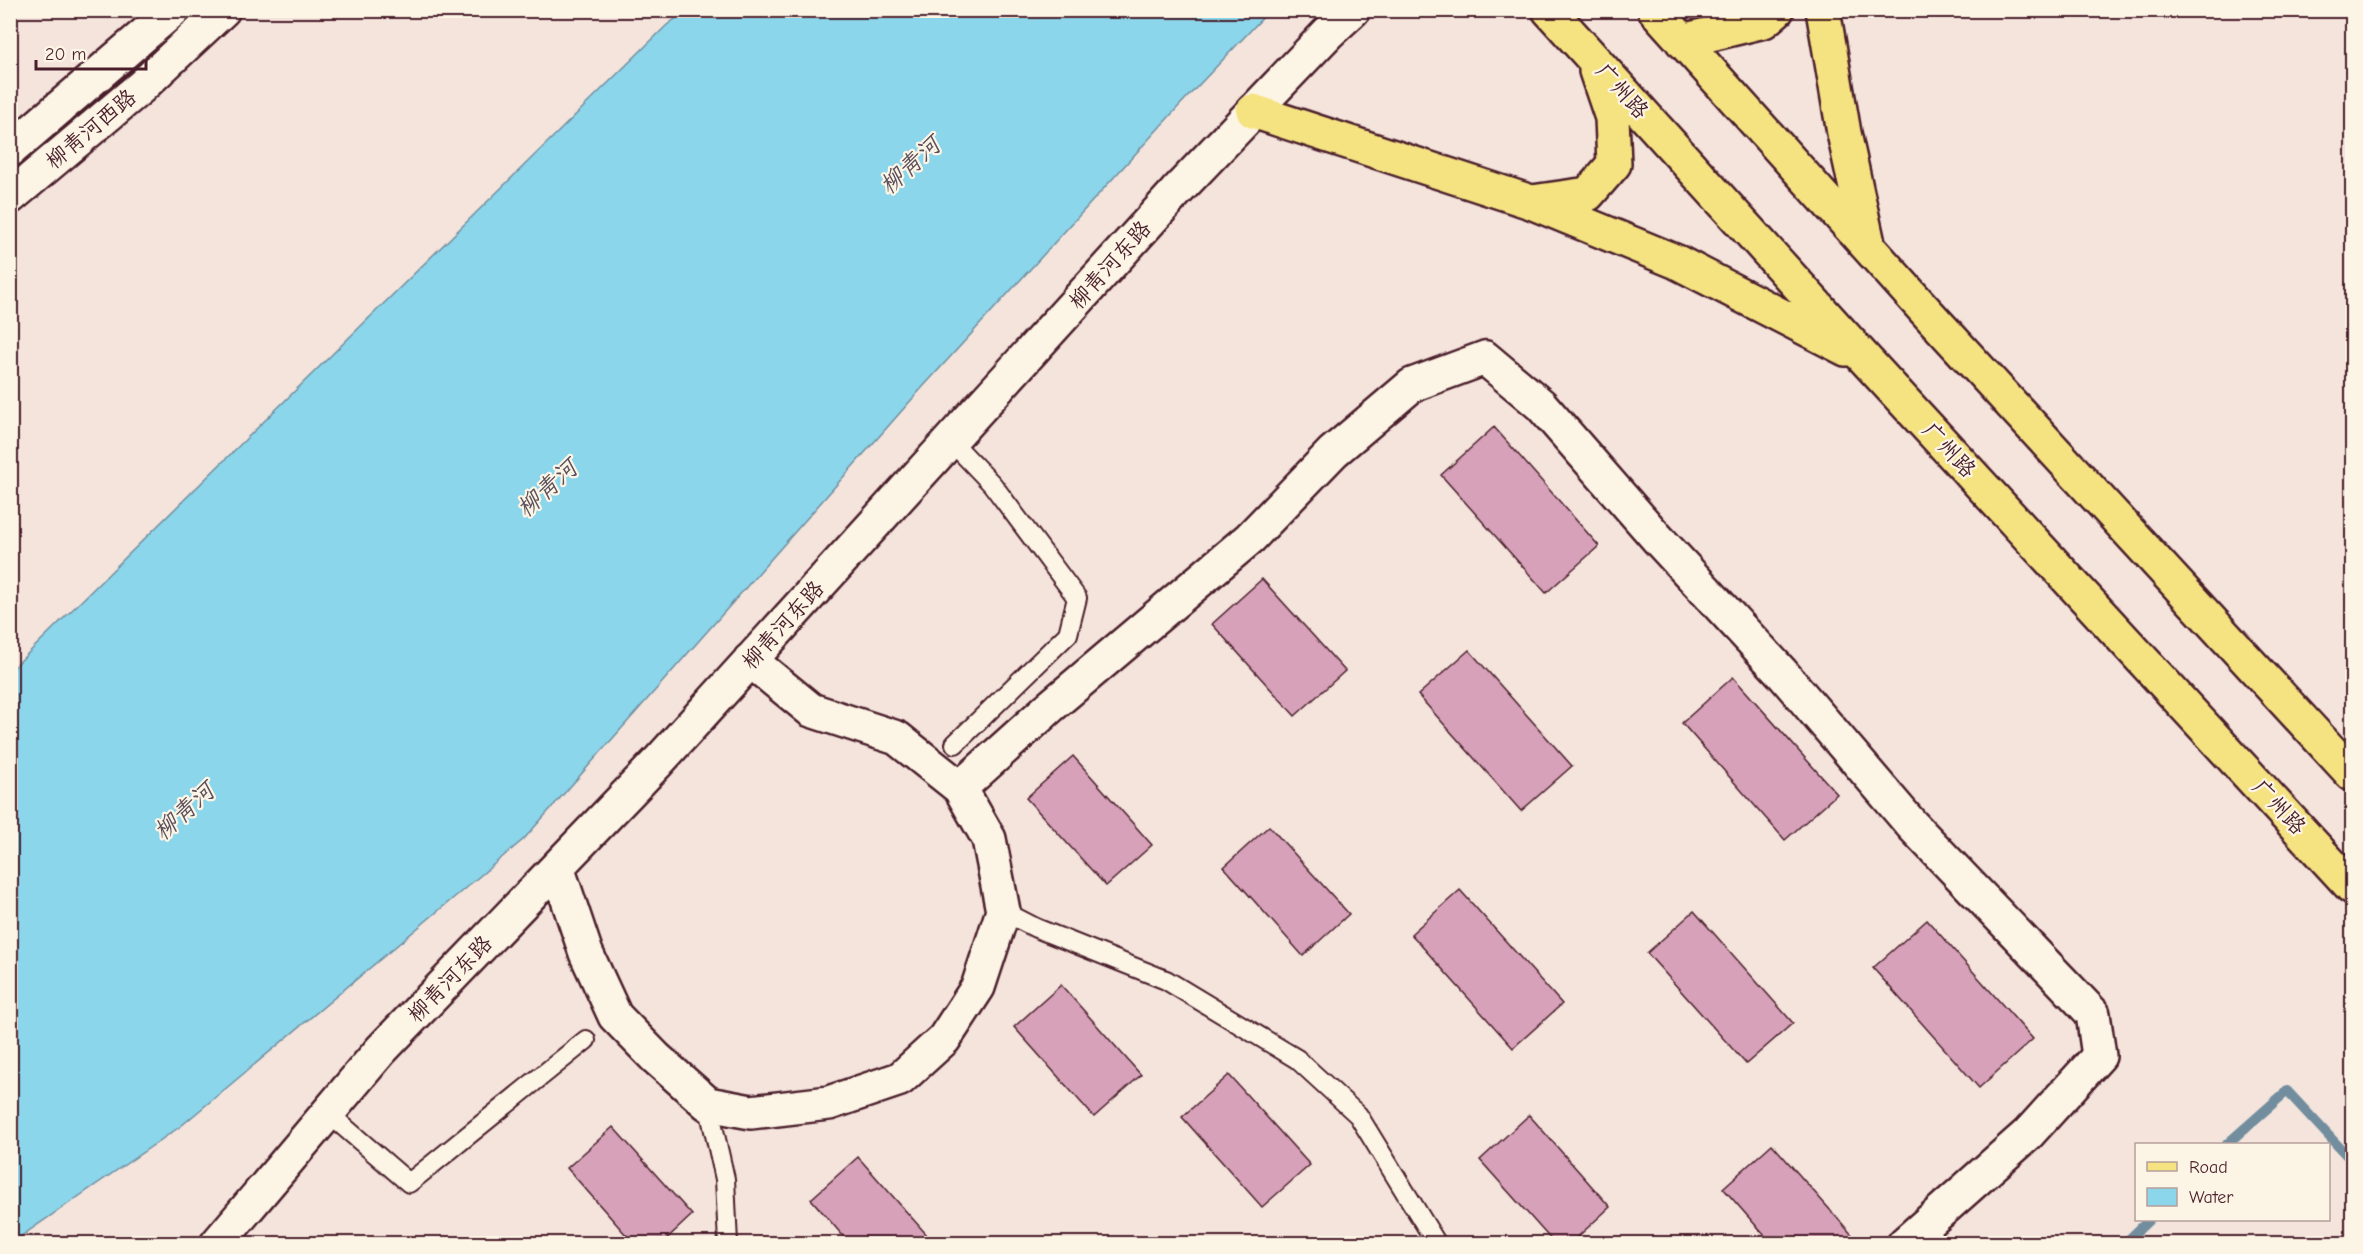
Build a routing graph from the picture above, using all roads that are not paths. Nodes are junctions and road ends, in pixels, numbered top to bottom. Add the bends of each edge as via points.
1 (173, 10) edge
2 (223, 10) edge
3 (1353, 10) edge
4 (1549, 10) edge
5 (1655, 10) edge
6 (1777, 10) edge
7 (1823, 10) edge
8 (1683, 41) junction
9 (1591, 57) junction
10 (1253, 111) junction
11 (12, 147) edge
12 (10, 197) edge
13 (1530, 202) junction
14 (1869, 249) junction
15 (1865, 359) junction
16 (950, 440) junction
17 (750, 660) junction
18 (955, 744) dead end
19 (2352, 774) edge
20 (960, 788) junction
21 (557, 867) junction
22 (2352, 887) edge
23 (1003, 911) junction
24 (586, 1040) dead end
25 (708, 1104) junction
26 (328, 1113) junction
27 (220, 1242) edge
28 (728, 1244) edge
29 (1437, 1244) edge
30 (1904, 1244) edge

1 - 11 street
2 - 12 street, 柳青河西路 via 141,87
3 - 10 street, 柳青河东路
4 - 9 main road, 广州路
5 - 8 main road
6 - 8 main road via 1764,21
7 - 14 main road
8 - 14 main road
9 - 13 main road via 1612,118 1614,164 1588,194
9 - 15 main road, 广州路
10 - 13 main road
10 - 16 street, 柳青河东路
13 - 15 main road via 1677,261
14 - 19 main road
15 - 22 main road, 广州路
16 - 17 street, 柳青河东路
16 - 18 lane via 992,484 1077,598 1068,634
17 - 20 street via 811,710 897,738
17 - 21 street, 柳青河东路
20 - 23 street via 989,839
20 - 30 street via 1250,538 1333,452 1412,385 1485,358 1541,405 1782,673 1912,825 2094,1014 2099,1056 2028,1134
21 - 25 street via 586,952 615,1016
21 - 26 street, 柳青河东路 via 381,1050
23 - 25 street via 978,987 944,1040 900,1079 829,1103 751,1112
23 - 29 lane via 1166,980 1297,1059 1358,1115
24 - 26 lane via 409,1183
25 - 28 lane via 725,1179
26 - 27 street, 柳青河东路

